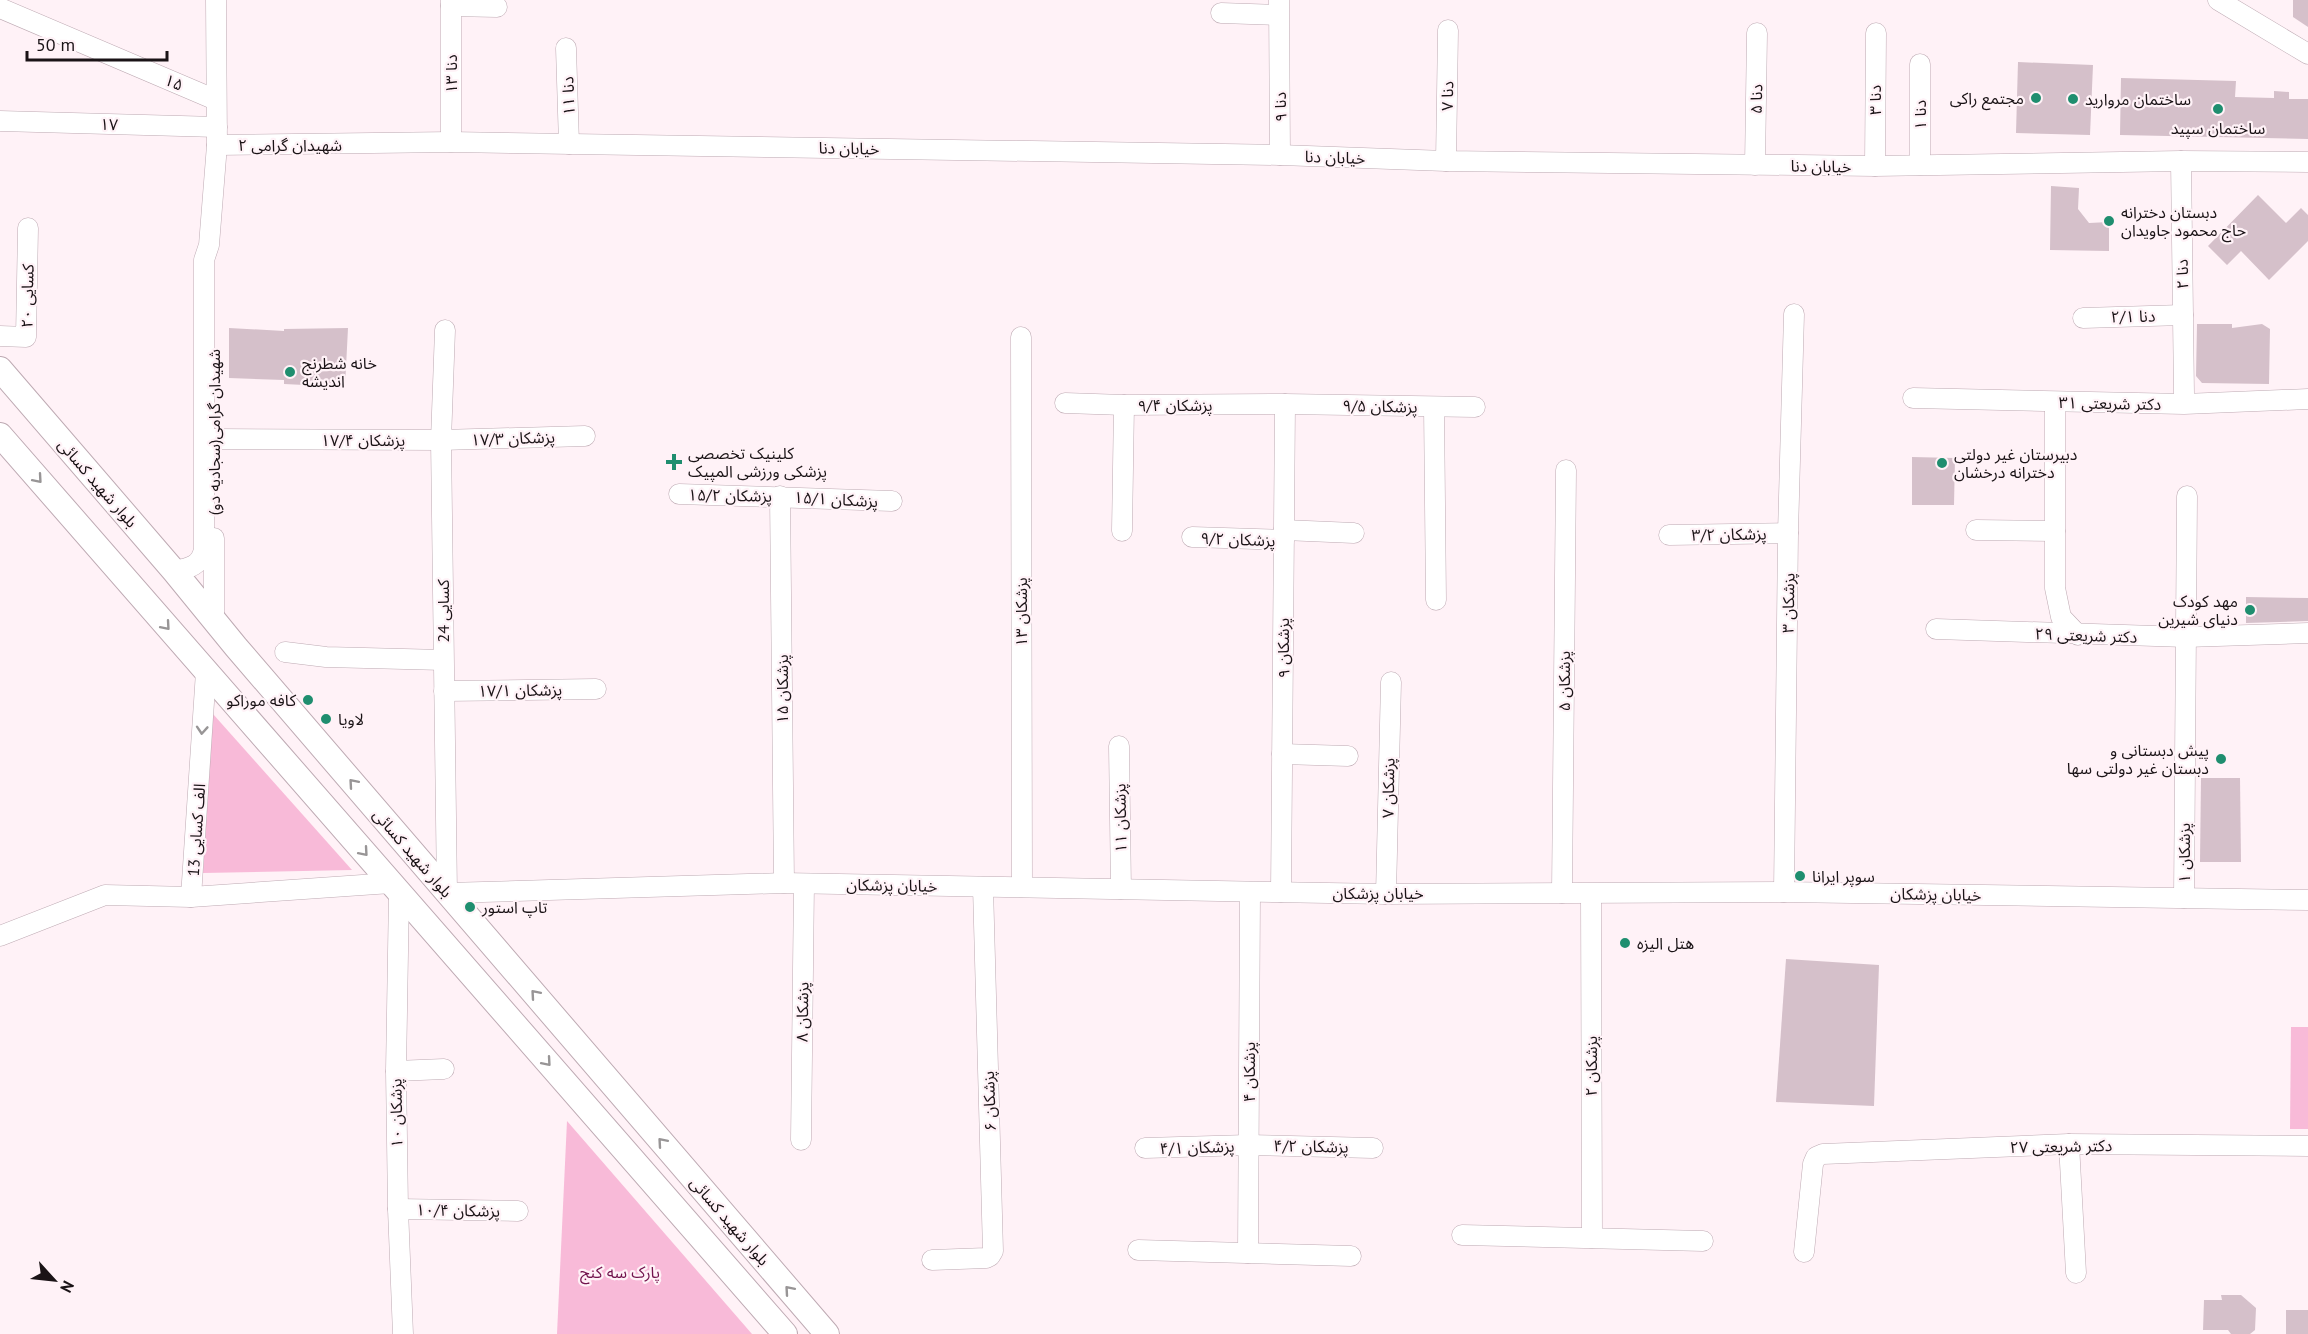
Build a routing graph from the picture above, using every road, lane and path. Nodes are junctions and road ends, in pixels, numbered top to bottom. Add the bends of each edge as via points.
1 (216, 0) edge
2 (2218, 0) edge
3 (451, 3) edge
4 (497, 7) dead end
5 (1278, 7) edge
6 (0, 8) edge
7 (1221, 14) dead end
8 (1448, 30) dead end
9 (1757, 33) dead end
10 (1876, 33) dead end
11 (566, 48) dead end
12 (2308, 54) edge
13 (1920, 64) dead end
14 (216, 100) junction
15 (0, 121) edge
16 (217, 136) junction
17 (451, 142) junction
18 (570, 144) junction
19 (362, 145) joint
20 (1280, 155) junction
21 (1446, 161) junction
22 (2181, 161) junction
23 (2308, 162) edge
24 (1755, 165) junction
25 (1920, 165) junction
26 (1875, 166) junction
27 (28, 228) dead end
28 (209, 245) junction
29 (1794, 314) dead end
30 (2183, 315) junction
31 (2083, 318) dead end
32 (445, 330) dead end
33 (0, 336) edge
34 (1021, 337) dead end
35 (0, 369) edge
36 (2184, 394) dead end
37 (1913, 398) dead end
38 (2308, 399) edge
39 (2055, 402) junction
40 (1065, 403) dead end
41 (1285, 404) junction
42 (1124, 405) junction
43 (1434, 406) junction
44 (1475, 407) dead end
45 (0, 435) edge
46 (585, 436) dead end
47 (214, 439) junction
48 (441, 440) junction
49 (1566, 470) dead end
50 (680, 494) dead end
51 (780, 496) junction
52 (2187, 496) dead end
53 (891, 501) dead end
54 (1976, 530) dead end
55 (1122, 531) dead end
56 (2055, 531) junction
57 (1354, 533) dead end
58 (1788, 533) junction
59 (1284, 535) junction
60 (1670, 535) dead end
61 (1192, 537) dead end
62 (174, 571) junction
63 (1437, 600) dead end
64 (214, 620) junction
65 (1936, 629) dead end
66 (2308, 633) edge
67 (2078, 635) junction
68 (2186, 637) junction
69 (285, 652) dead end
70 (443, 660) junction
71 (206, 672) junction
72 (1391, 682) dead end
73 (596, 689) dead end
74 (444, 691) junction
75 (1119, 746) dead end
76 (1282, 754) junction
77 (1348, 756) dead end
78 (783, 883) junction
79 (804, 884) junction
80 (1022, 886) junction
81 (983, 887) junction
82 (395, 888) junction
83 (1121, 889) junction
84 (1250, 892) junction
85 (1281, 892) junction
86 (1562, 892) junction
87 (1785, 892) junction
88 (447, 893) junction
89 (1386, 894) junction
90 (1591, 894) junction
91 (191, 897) junction
92 (2184, 898) junction
93 (2308, 900) edge
94 (0, 936) edge
95 (444, 1069) dead end
96 (396, 1071) junction
97 (801, 1140) dead end
98 (2069, 1144) junction
99 (1248, 1145) junction
100 (2308, 1146) edge
101 (1145, 1148) dead end
102 (1373, 1148) dead end
103 (398, 1209) junction
104 (518, 1210) dead end
105 (1462, 1235) dead end
106 (1592, 1238) junction
107 (1703, 1241) dead end
108 (1138, 1251) dead end
109 (1248, 1252) junction
110 (1804, 1252) dead end
111 (1350, 1256) dead end
112 (932, 1260) dead end
113 (2076, 1273) dead end
114 (403, 1334) edge
115 (785, 1334) edge
116 (827, 1334) edge

1 - 14 street, شهیدان گرامی(سجادیه دو)
2 - 12 street
3 - 4 street
3 - 17 street, ۱۳ دنا
5 - 7 street
5 - 20 street, ۹ دنا
6 - 14 street, ۱۵
8 - 21 street, ۷ دنا
9 - 24 street, ۵ دنا
10 - 26 street, ۳ دنا
11 - 18 street, ۱۱ دنا
13 - 25 street, ۱ دنا
14 - 16 street, شهیدان گرامی(سجادیه دو)
15 - 16 street, ۱۷
16 - 19 street, ۲ شهیدان گرامی
16 - 28 street, شهیدان گرامی(سجادیه دو)
17 - 18 street, خیابان دنا
17 - 19 street, خیابان دنا
18 - 20 street, خیابان دنا
20 - 21 street, خیابان دنا
21 - 24 street, خیابان دنا
22 - 23 street, خیابان دنا
22 - 25 street, خیابان دنا
22 - 30 street, ۲ دنا
24 - 26 street, خیابان دنا
25 - 26 street, خیابان دنا
27 - 33 street, ۲۰ کسایی via 26,337
28 - 47 street, شهیدان گرامی(سجادیه دو) via 214,261
28 - 62 street, شهیدان گرامی(سجادیه دو) via 204,260 204,549 198,563
29 - 58 street, ۳ پزشکان
30 - 31 street, ۲/۱ دنا
30 - 36 street, ۲ دنا
32 - 48 street, کسایی 24
34 - 80 street, ۱۳ پزشکان
35 - 62 main road, بلوار شهید کسائی
37 - 39 street, ۳۱ دکتر شریعتی
38 - 39 street, ۳۱ دکتر شریعتی via 2184,404
39 - 56 street
40 - 42 street, ۹/۴ پزشکان
41 - 42 street, ۹/۴ پزشکان
41 - 43 street, ۹/۵ پزشکان
41 - 59 street, ۹ پزشکان
42 - 55 street
43 - 44 street, ۹/۵ پزشکان
43 - 63 street
45 -> 71 main road, بلوار شهید کسائی
46 - 48 street, ۱۷/۳ پزشکان
47 - 48 street, ۱۷/۴ پزشکان
47 - 64 street, شهیدان گرامی(سجادیه دو)
48 - 70 street, کسایی 24
49 - 86 street, ۵ پزشکان
50 - 51 street, ۱۵/۲ پزشکان
51 - 53 street, ۱۵/۱ پزشکان
51 - 78 street, ۱۵ پزشکان
52 - 68 street, ۱ پزشکان
54 - 56 street
56 - 67 street via 2055,588 2061,617
57 - 59 street, ۹/۲ پزشکان
58 - 60 street, ۳/۲ پزشکان
58 - 87 street, ۳ پزشکان
59 - 61 street, ۹/۲ پزشکان
59 - 76 street, ۹ پزشکان
62 - 64 main road, بلوار شهید کسائی
88 -> 64 main road, بلوار شهید کسائی
65 - 67 street, ۲۹ دکتر شریعتی
66 - 68 street, ۲۹ دکتر شریعتی
67 - 68 street, ۲۹ دکتر شریعتی
68 - 92 street, ۱ پزشکان
69 - 70 street
70 - 74 street, کسایی 24
71 -> 82 main road, بلوار شهید کسائی
71 -> 91 street, 13 الف کسایی
72 - 89 street, ۷ پزشکان
73 - 74 street, ۱۷/۱ پزشکان
74 - 88 street, کسایی 24
75 - 83 street, ۱۱ پزشکان
76 - 77 street
76 - 85 street, ۹ پزشکان
78 - 79 street, خیابان پزشکان
78 - 88 street, خیابان پزشکان
79 - 81 street, خیابان پزشکان
79 - 97 street, ۸ پزشکان
80 - 81 street, خیابان پزشکان
80 - 83 street, خیابان پزشکان
81 - 112 street, ۶ پزشکان via 993,1251 986,1258
82 - 91 street, 13 الف کسایی
82 - 96 street, ۱۰ پزشکان
82 -> 115 main road, بلوار شهید کسائی
83 - 84 street, خیابان پزشکان
84 - 85 street, خیابان پزشکان
84 - 99 street, ۴ پزشکان
85 - 89 street, خیابان پزشکان
86 - 89 street, خیابان پزشکان
86 - 90 street, خیابان پزشکان
87 - 90 street, خیابان پزشکان
87 - 92 street, خیابان پزشکان
116 -> 88 main road, بلوار شهید کسائی
90 - 106 street, ۲ پزشکان
91 - 94 street via 105,895
92 - 93 street, خیابان پزشکان
95 - 96 street
96 - 103 street, ۱۰ پزشکان
98 - 100 street, ۲۷ دکتر شریعتی
98 - 110 street, ۲۷ دکتر شریعتی via 1823,1154 1813,1164
98 - 113 street
99 - 101 street, ۴/۱ پزشکان
99 - 102 street, ۴/۲ پزشکان
99 - 109 street, ۴ پزشکان
103 - 104 street, ۱۰/۴ پزشکان
103 - 114 street, ۱۰ پزشکان
105 - 106 street
106 - 107 street
108 - 109 street
109 - 111 street

